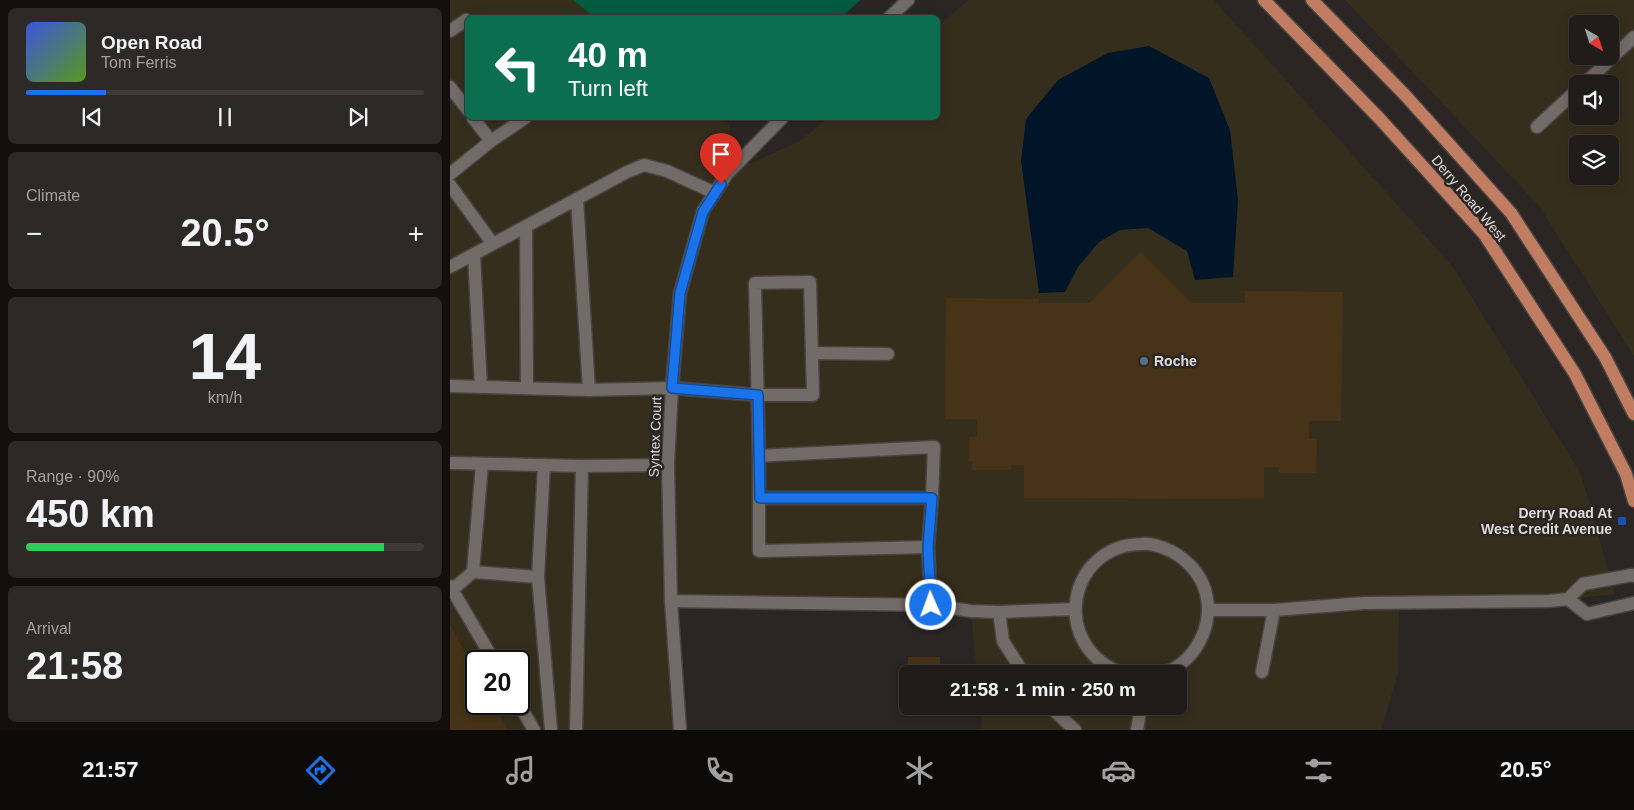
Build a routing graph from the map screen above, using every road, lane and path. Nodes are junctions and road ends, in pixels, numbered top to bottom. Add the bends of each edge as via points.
1 (908, 0) edge
2 (1264, 0) edge
3 (1312, 0) edge
4 (892, 15) edge
5 (465, 21) edge
6 (450, 31) edge
7 (1634, 37) edge
8 (1594, 75) edge
9 (450, 87) edge
10 (1569, 97) edge
11 (465, 106) edge
12 (475, 120) edge
13 (522, 120) edge
14 (780, 120) edge
15 (1537, 127) dead end
16 (491, 141) junction
17 (450, 174) edge
18 (450, 185) edge
19 (715, 193) junction
20 (577, 199) junction
21 (526, 227) junction
22 (493, 244) junction
23 (474, 254) junction
24 (450, 267) edge
25 (812, 353) junction
26 (888, 354) dead end
27 (450, 386) edge
28 (481, 387) junction
29 (527, 388) junction
30 (672, 388) junction
31 (589, 390) junction
32 (758, 395) junction
33 (1634, 414) edge
34 (759, 456) junction
35 (450, 463) edge
36 (482, 464) junction
37 (544, 465) junction
38 (668, 465) junction
39 (582, 466) junction
40 (760, 498) junction
41 (932, 498) junction
42 (1634, 501) edge
43 (928, 547) junction
44 (473, 572) junction
45 (1634, 576) edge
46 (538, 577) junction
47 (451, 588) edge
48 (1568, 599) junction
49 (671, 602) junction
50 (1634, 603) edge
51 (931, 605) junction
52 (1075, 609) junction
53 (1208, 610) junction
54 (1274, 610) junction
55 (999, 612) junction
56 (488, 650) edge
57 (1018, 665) edge
58 (1105, 665) edge
59 (1179, 665) edge
60 (1262, 672) dead end
61 (525, 715) edge
62 (1059, 715) edge
63 (1140, 715) edge
64 (534, 730) edge
65 (551, 730) edge
66 (576, 730) edge
67 (680, 730) edge
68 (1075, 730) edge
69 (1137, 730) edge

1 - 4 street
2 - 42 main road, Derry Road West via 1380,118 1484,234 1575,374 1626,474
3 - 33 main road, Derry Road West via 1406,95 1511,213 1605,357
5 - 6 street
7 - 8 street
9 - 11 street
10 - 15 street
12 - 16 street
13 - 16 street
14 - 19 street, Syntex Court via 727,174
16 - 17 street
18 - 22 street
19 - 20 street via 667,171 644,165
19 - 30 street, Syntex Court via 703,212 680,293
20 - 21 street
20 - 31 street
21 - 22 street
21 - 29 street
22 - 23 street
23 - 24 street
23 - 28 street
25 - 26 street
25 - 32 street via 813,395
25 - 32 street via 810,282 755,283
27 - 28 street
28 - 29 street
29 - 31 street
30 - 31 street
30 - 32 street
30 - 38 street, Syntex Court
32 - 34 street
34 - 40 street
34 - 41 street via 934,447
35 - 36 street
36 - 37 street
36 - 44 street
37 - 39 street
37 - 46 street
38 - 39 street
38 - 49 street, Syntex Court
39 - 66 street
40 - 41 street
40 - 43 street via 759,551
41 - 43 street
43 - 51 street
44 - 46 street
44 - 47 street
45 - 48 street via 1583,584
46 - 65 street
47 - 56 street
48 - 50 street via 1586,614
48 - 54 street via 1364,603
49 - 51 street
49 - 67 street, Syntex Court
51 - 55 street
52 - 53 street via 1079,588 1088,570 1103,556 1122,547 1142,543 1163,547 1181,556 1196,572 1205,590
52 - 55 street
52 - 58 street via 1077,627 1084,644
53 - 54 street
53 - 59 street via 1200,642
54 - 60 street
55 - 57 street via 1003,640
61 - 64 street
62 - 68 street
63 - 69 street

